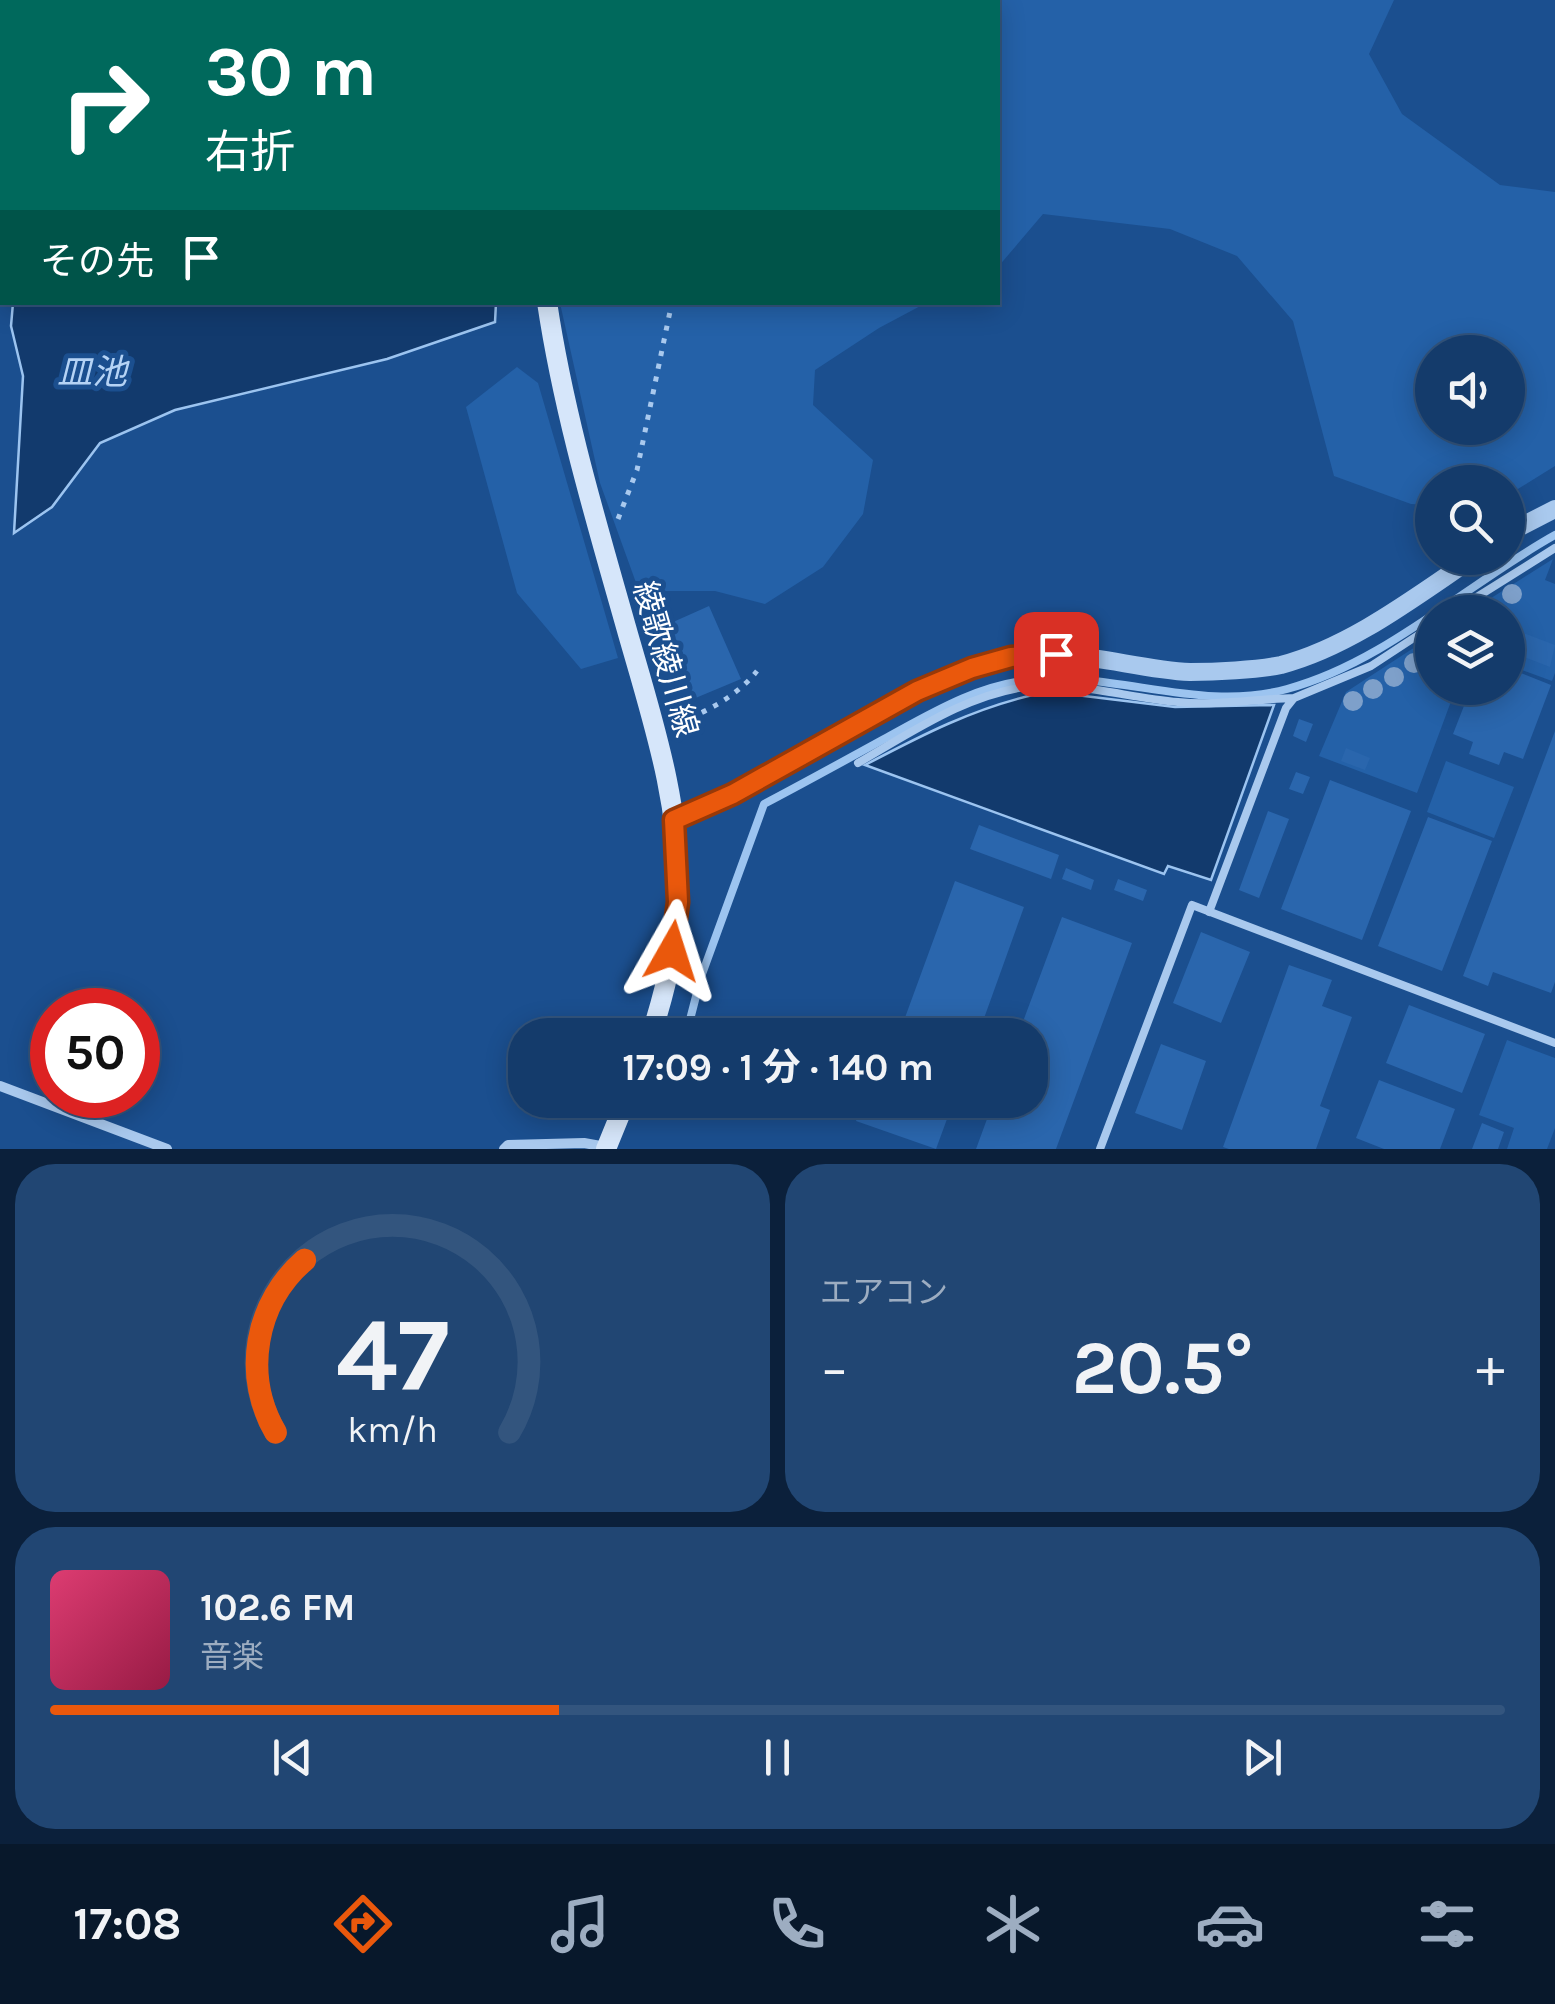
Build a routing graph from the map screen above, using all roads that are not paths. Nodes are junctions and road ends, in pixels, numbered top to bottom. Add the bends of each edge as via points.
1 (548, 305) edge
2 (1555, 510) edge
3 (1525, 525) edge
4 (1555, 548) edge
5 (1447, 575) edge
6 (1479, 595) edge
7 (1415, 637) edge
8 (1294, 698) junction
9 (858, 762) dead end
10 (674, 820) junction
11 (1208, 912) junction
12 (655, 1018) edge
13 (1555, 1042) edge
14 (0, 1086) edge
15 (618, 1118) edge
16 (606, 1148) edge
17 (167, 1149) edge
18 (504, 1149) edge
19 (1100, 1149) edge

1 - 10 main road, 綾歌綾川線 via 576,453 656,732
2 - 3 street
4 - 6 lane
5 - 10 street via 1339,641 1280,665 1190,672 1056,654 972,668
7 - 8 lane via 1371,666
8 - 9 lane via 1180,702 1032,686 942,715
8 - 11 lane
10 - 12 main road, 綾歌綾川線 via 676,918
11 - 13 lane
11 - 19 lane via 1192,905
14 - 17 street
15 - 16 main road
16 - 18 street via 584,1143

